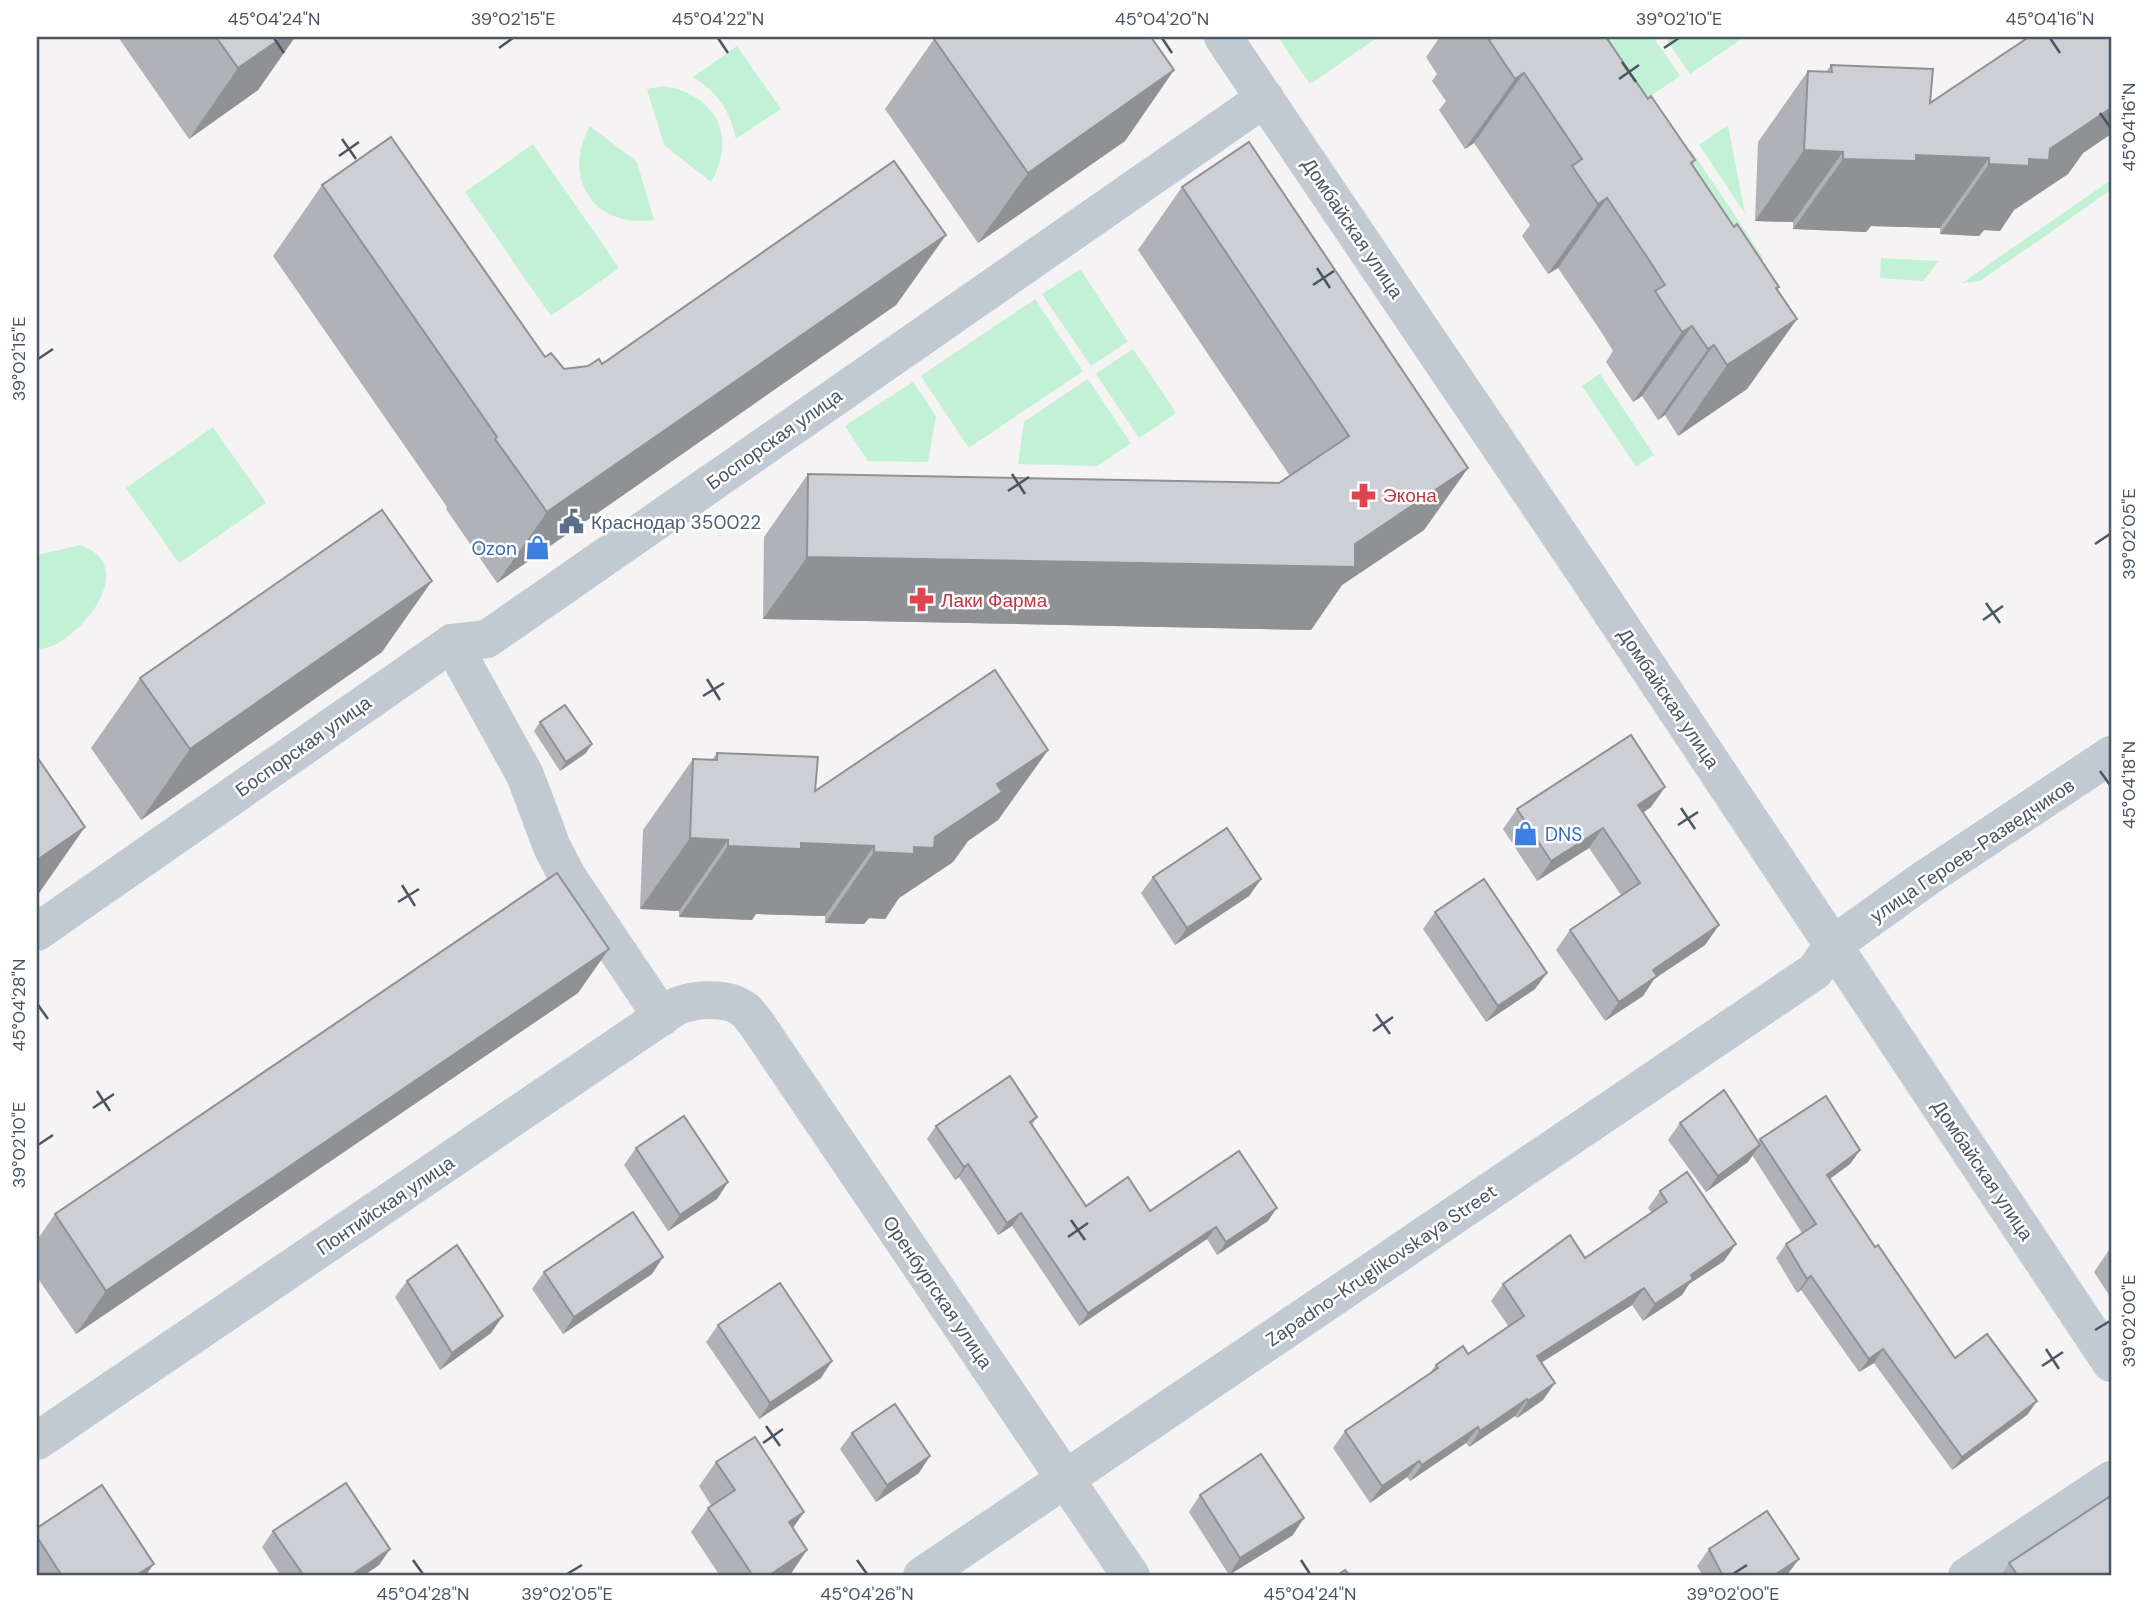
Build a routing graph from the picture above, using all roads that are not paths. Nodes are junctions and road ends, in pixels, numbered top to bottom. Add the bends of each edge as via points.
1 (1223, 37) edge
2 (1265, 98) junction
3 (452, 643) junction
4 (2111, 755) edge
5 (37, 932) edge
6 (1833, 945) junction
7 (744, 1009) joint
8 (662, 1017) junction
9 (2111, 1363) edge
10 (37, 1441) edge
11 (1065, 1479) junction
12 (2111, 1480) edge
13 (922, 1576) edge
14 (1131, 1576) edge
15 (1967, 1576) edge

1 - 2 street, Домбайская улица
2 - 3 street, Боспорская улица via 487,639
2 - 6 street, Домбайская улица
3 - 5 street, Боспорская улица
3 - 8 street via 525,775 567,876
4 - 6 street, улица Героев-Разведчиков
6 - 9 street, Домбайская улица
6 - 11 street, Zapadno-Kruglikovskaya Street via 1815,971
7 - 8 street, Понтийская улица via 724,1002 691,1001
7 - 11 street, Оренбургская улица
8 - 10 street, Понтийская улица
11 - 13 street, Zapadno-Kruglikovskaya Street
11 - 14 street, Оренбургская улица
12 - 15 street

